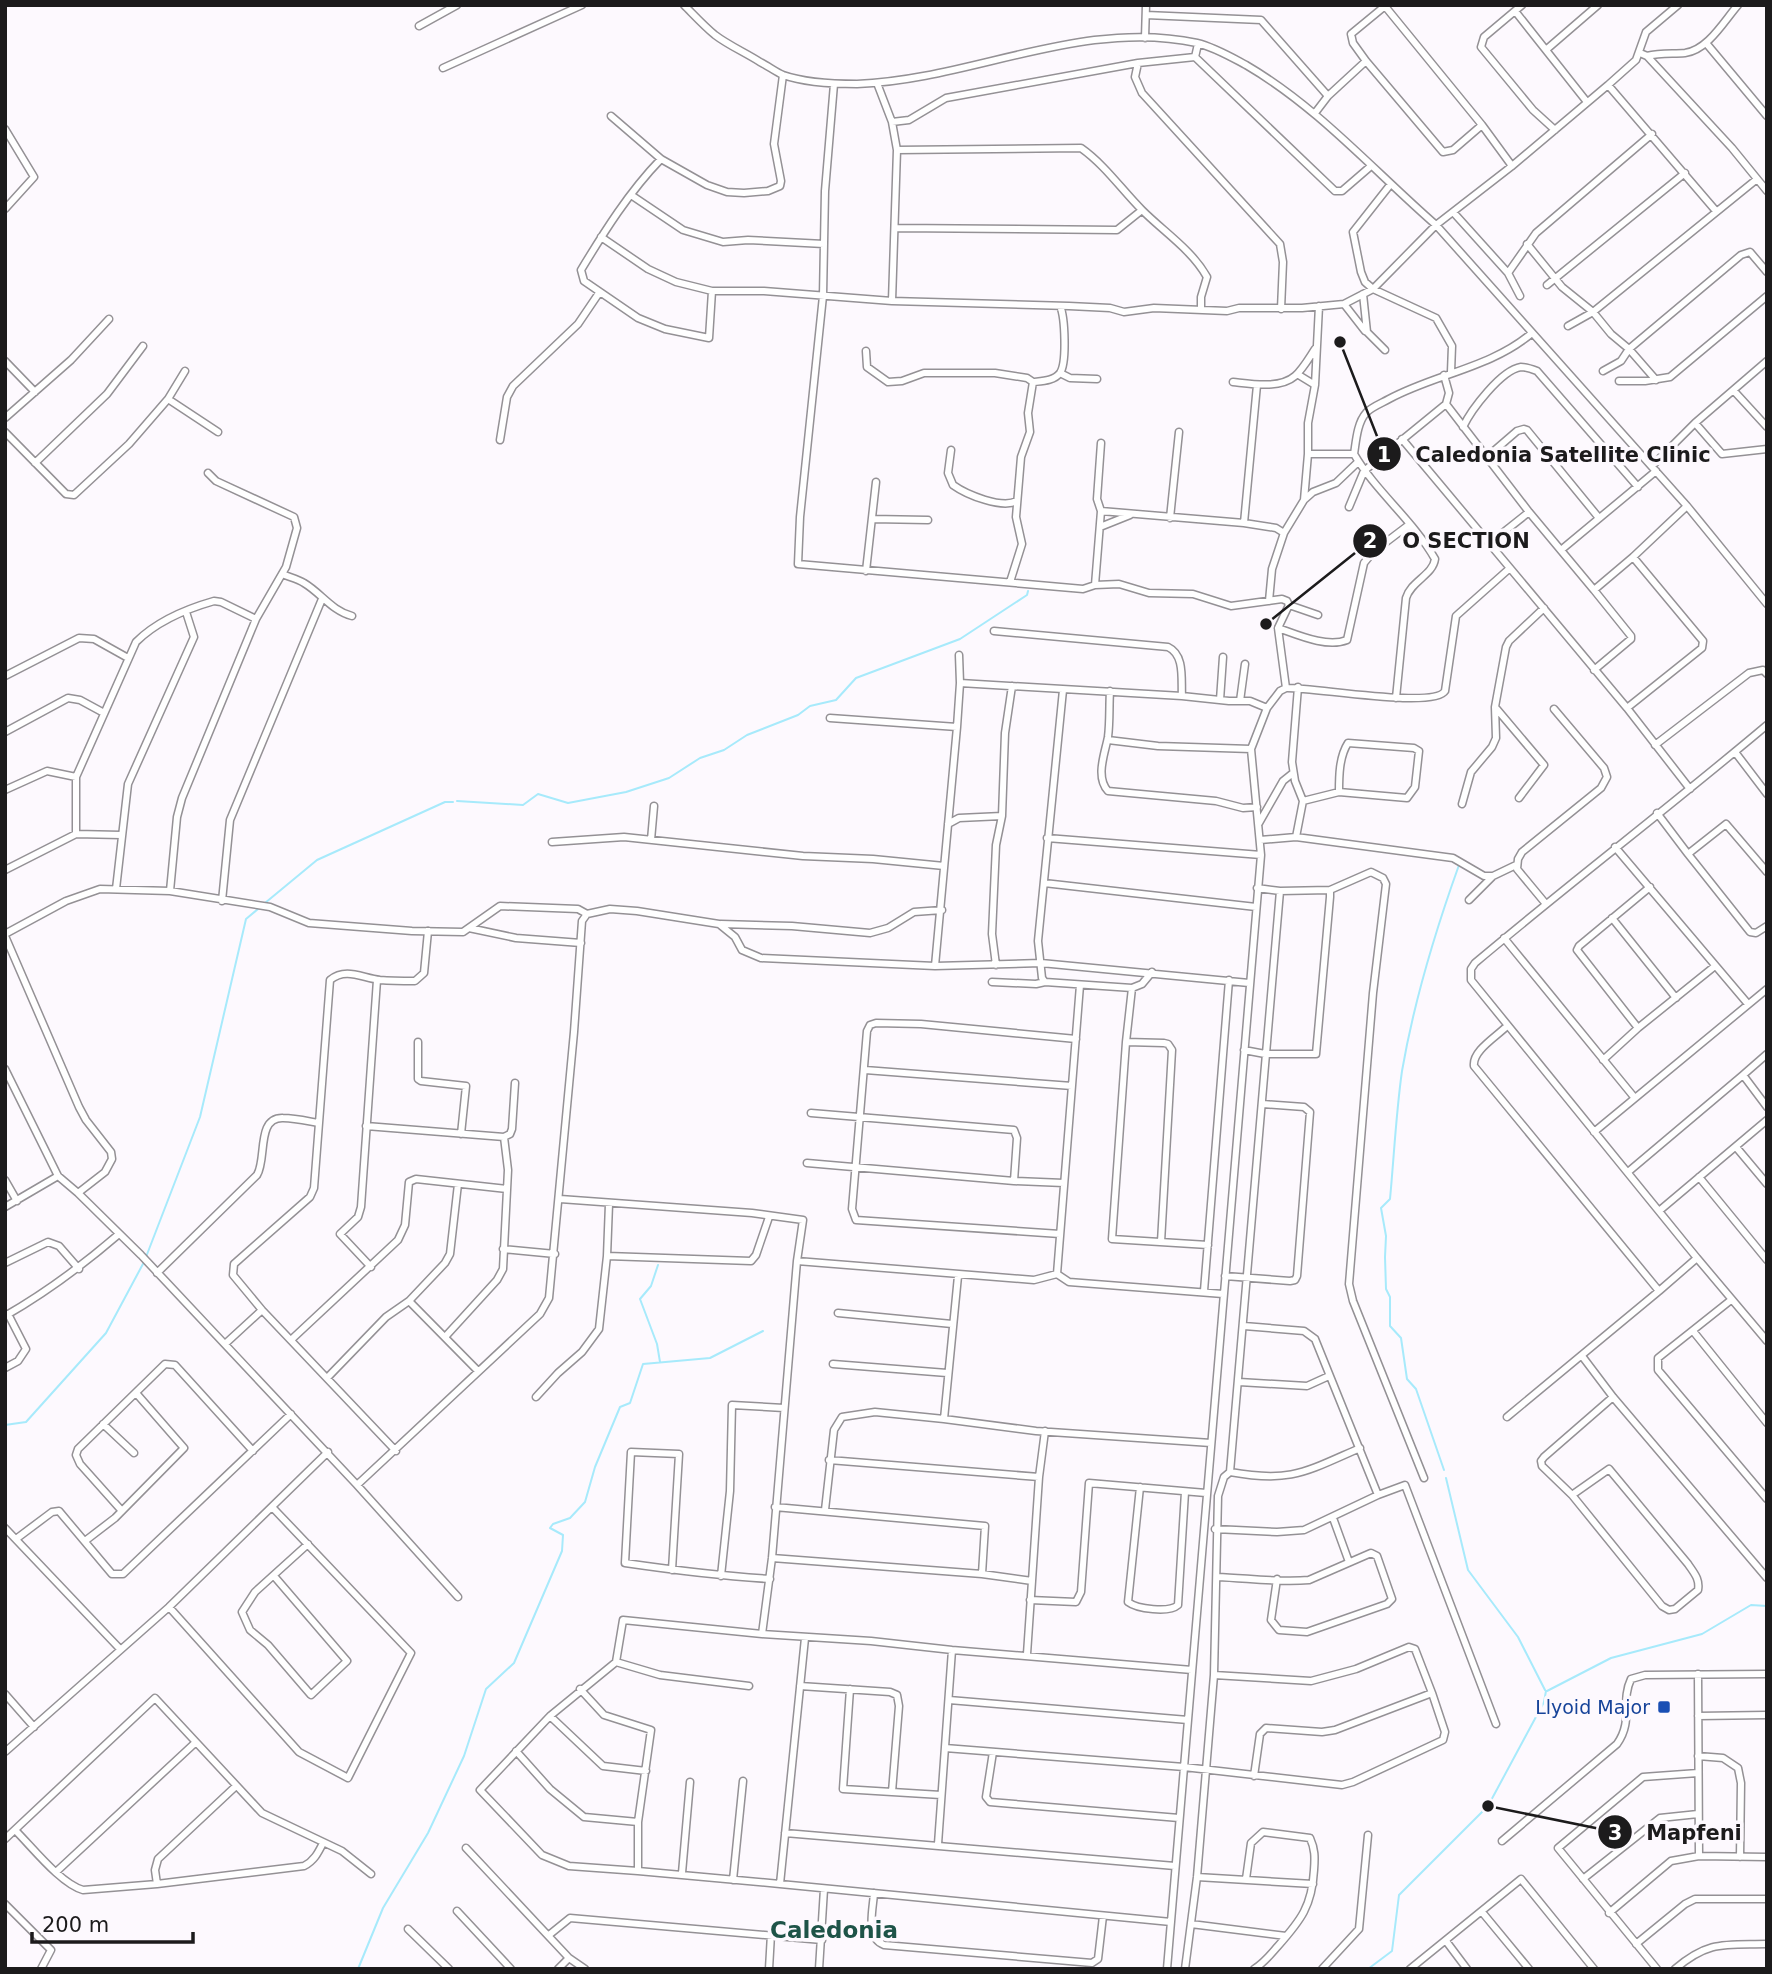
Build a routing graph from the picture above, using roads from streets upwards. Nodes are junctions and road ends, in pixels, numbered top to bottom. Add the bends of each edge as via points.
1 (457, 5) edge
2 (583, 5) edge
3 (684, 5) edge
4 (1146, 5) edge
5 (1522, 5) edge
6 (1598, 5) edge
7 (1678, 5) edge
8 (1738, 5) edge
9 (1384, 6) edge
10 (1515, 11) junction
11 (1146, 15) junction
12 (419, 26) dead end
13 (1145, 38) junction
14 (1706, 43) junction
15 (1198, 44) junction
16 (1547, 49) junction
17 (1643, 55) junction
18 (1195, 57) junction
19 (1366, 61) junction
20 (1138, 63) junction
21 (443, 68) dead end
22 (783, 75) junction
23 (877, 83) junction
24 (834, 84) junction
25 (1608, 85) junction
26 (1328, 96) junction
27 (1587, 102) junction
28 (1315, 113) junction
29 (611, 116) dead end
30 (1767, 116) edge
31 (892, 122) junction
32 (1482, 125) junction
33 (5, 129) edge
34 (1555, 130) junction
35 (1651, 134) junction
36 (897, 150) junction
37 (661, 159) junction
38 (1371, 166) junction
39 (1512, 166) junction
40 (1685, 173) junction
41 (1757, 180) junction
42 (1390, 185) junction
43 (1767, 191) edge
44 (631, 195) junction
45 (5, 209) edge
46 (1142, 210) junction
47 (1716, 211) junction
48 (1453, 212) junction
49 (1436, 225) junction
50 (896, 228) junction
51 (601, 237) junction
52 (824, 244) junction
53 (1527, 244) junction
54 (1767, 272) edge
55 (1507, 273) junction
56 (1555, 279) junction
57 (1547, 285) dead end
58 (1373, 289) junction
59 (712, 291) junction
60 (599, 293) junction
61 (1363, 294) junction
62 (823, 296) junction
63 (1520, 296) dead end
64 (1767, 296) edge
65 (892, 301) junction
66 (1344, 304) junction
67 (1060, 306) junction
68 (1069, 306) junction
69 (1319, 306) junction
70 (1201, 309) junction
71 (1281, 309) junction
72 (1593, 312) junction
73 (1064, 314) junction
74 (108, 319) dead end
75 (1568, 326) dead end
76 (1367, 332) junction
77 (1532, 333) junction
78 (143, 346) dead end
79 (1317, 347) junction
80 (1629, 349) junction
81 (1385, 350) dead end
82 (866, 351) dead end
83 (5, 361) edge
84 (1767, 361) edge
85 (1604, 371) dead end
86 (185, 372) dead end
87 (1060, 373) junction
88 (1297, 374) junction
89 (1448, 374) junction
90 (1097, 379) dead end
91 (1656, 380) junction
92 (1619, 381) dead end
93 (1033, 382) junction
94 (1233, 382) dead end
95 (1257, 385) junction
96 (1315, 385) junction
97 (1734, 390) junction
98 (36, 391) junction
99 (167, 399) junction
100 (1446, 404) junction
101 (5, 418) edge
102 (1695, 423) junction
103 (1463, 427) junction
104 (1767, 427) edge
105 (5, 432) edge
106 (218, 432) dead end
107 (1179, 432) dead end
108 (1402, 439) junction
109 (500, 440) dead end
110 (1101, 443) dead end
111 (1767, 449) edge
112 (951, 450) dead end
113 (1308, 454) junction
114 (1354, 454) junction
115 (1488, 456) junction
116 (1358, 462) junction
117 (35, 463) junction
118 (1654, 469) junction
119 (1364, 471) junction
120 (208, 473) dead end
121 (876, 482) dead end
122 (1638, 487) junction
123 (1017, 500) junction
124 (1304, 500) junction
125 (1687, 506) junction
126 (1349, 507) dead end
127 (1101, 511) junction
128 (1529, 512) junction
129 (1132, 514) junction
130 (1170, 518) junction
131 (1599, 518) junction
132 (872, 519) junction
133 (928, 520) dead end
134 (1244, 523) junction
135 (1410, 524) junction
136 (1100, 527) junction
137 (1284, 533) junction
138 (1490, 543) junction
139 (1561, 550) junction
140 (1633, 557) junction
141 (1510, 568) junction
142 (866, 570) junction
143 (282, 574) junction
144 (1010, 582) junction
145 (1095, 584) junction
146 (1594, 590) junction
147 (322, 599) junction
148 (1269, 601) junction
149 (1767, 604) edge
150 (1289, 605) junction
151 (1544, 608) junction
152 (186, 612) junction
153 (1318, 615) dead end
154 (352, 616) dead end
155 (256, 619) junction
156 (1278, 628) junction
157 (994, 631) dead end
158 (959, 654) dead end
159 (1223, 657) dead end
160 (128, 658) junction
161 (1245, 664) dead end
162 (1594, 670) junction
163 (1767, 674) edge
164 (5, 676) edge
165 (960, 682) junction
166 (1012, 685) junction
167 (1298, 687) junction
168 (1286, 688) junction
169 (1063, 690) junction
170 (1110, 691) junction
171 (1182, 696) junction
172 (1396, 698) junction
173 (1220, 700) junction
174 (1240, 701) junction
175 (1495, 707) junction
176 (1267, 708) junction
177 (1627, 708) junction
178 (1555, 709) dead end
179 (104, 713) junction
180 (830, 718) dead end
181 (1767, 725) edge
182 (957, 727) junction
183 (5, 733) edge
184 (1108, 740) junction
185 (1655, 745) junction
186 (1251, 749) junction
187 (1735, 752) junction
188 (1293, 773) junction
189 (76, 777) junction
190 (1690, 789) junction
191 (5, 790) edge
192 (1339, 792) junction
193 (1767, 794) edge
194 (1519, 798) dead end
195 (1303, 801) junction
196 (1462, 804) dead end
197 (654, 807) dead end
198 (1257, 807) junction
199 (1657, 813) junction
200 (1002, 816) junction
201 (1259, 823) junction
202 (948, 824) junction
203 (76, 834) junction
204 (121, 835) junction
205 (1296, 837) junction
206 (1047, 838) junction
207 (651, 840) junction
208 (1260, 840) junction
209 (552, 842) dead end
210 (1615, 847) junction
211 (1688, 854) junction
212 (1261, 855) junction
213 (1516, 865) junction
214 (944, 866) junction
215 (5, 870) edge
216 (1767, 872) edge
217 (1493, 876) junction
218 (1044, 883) junction
219 (1650, 887) junction
220 (1257, 888) junction
221 (116, 889) junction
222 (1330, 890) junction
223 (170, 891) junction
224 (1280, 891) junction
225 (1469, 900) dead end
226 (222, 901) junction
227 (1546, 904) junction
228 (1256, 907) junction
229 (942, 910) junction
230 (587, 915) junction
231 (1612, 918) junction
232 (719, 924) junction
233 (1767, 926) edge
234 (469, 928) junction
235 (428, 931) junction
236 (5, 935) edge
237 (1504, 939) junction
238 (581, 943) junction
239 (1041, 964) junction
240 (996, 965) junction
241 (935, 966) junction
242 (1715, 966) junction
243 (1152, 972) junction
244 (377, 980) junction
245 (1229, 980) junction
246 (992, 982) dead end
247 (1045, 982) junction
248 (1249, 983) junction
249 (1080, 985) junction
250 (1132, 988) junction
251 (1767, 989) edge
252 (1676, 998) junction
253 (1748, 1004) junction
254 (1507, 1027) junction
255 (1638, 1028) junction
256 (1076, 1039) junction
257 (418, 1042) dead end
258 (1126, 1042) junction
259 (1244, 1050) junction
260 (1265, 1054) junction
261 (1767, 1054) edge
262 (1604, 1060) junction
263 (5, 1069) edge
264 (865, 1070) junction
265 (1744, 1076) junction
266 (515, 1083) dead end
267 (1072, 1086) junction
268 (1634, 1097) junction
269 (1264, 1104) junction
270 (1767, 1107) edge
271 (811, 1113) dead end
272 (860, 1118) junction
273 (1767, 1121) edge
274 (318, 1123) junction
275 (366, 1126) junction
276 (1594, 1132) junction
277 (461, 1134) junction
278 (505, 1137) junction
279 (1736, 1147) junction
280 (807, 1163) dead end
281 (857, 1168) junction
282 (1628, 1172) junction
283 (58, 1177) junction
284 (1699, 1177) junction
285 (5, 1180) edge
286 (1014, 1181) junction
287 (1064, 1183) junction
288 (458, 1184) junction
289 (1767, 1184) edge
290 (507, 1189) junction
291 (79, 1193) junction
292 (560, 1199) junction
293 (17, 1201) junction
294 (609, 1204) junction
295 (5, 1207) edge
296 (1659, 1211) junction
297 (769, 1217) junction
298 (119, 1234) junction
299 (1060, 1234) junction
300 (1161, 1242) junction
301 (1208, 1245) junction
302 (503, 1249) junction
303 (555, 1254) junction
304 (607, 1256) junction
305 (1697, 1258) junction
306 (1767, 1259) edge
307 (797, 1261) junction
308 (5, 1263) edge
309 (370, 1267) junction
310 (79, 1269) junction
311 (157, 1273) junction
312 (1057, 1274) junction
313 (958, 1276) junction
314 (1225, 1276) junction
315 (1248, 1278) junction
316 (1659, 1291) junction
317 (1204, 1292) junction
318 (1223, 1294) junction
319 (1731, 1300) junction
320 (409, 1301) junction
321 (262, 1310) junction
322 (838, 1313) dead end
323 (7, 1315) edge
324 (952, 1324) junction
325 (1244, 1326) junction
326 (1693, 1331) junction
327 (445, 1337) junction
328 (292, 1339) junction
329 (1767, 1341) edge
330 (225, 1344) junction
331 (1582, 1356) junction
332 (833, 1364) dead end
333 (5, 1368) edge
334 (478, 1371) junction
335 (947, 1373) junction
336 (1329, 1376) junction
337 (327, 1378) junction
338 (1239, 1382) junction
339 (135, 1393) junction
340 (536, 1396) dead end
341 (1613, 1396) junction
342 (784, 1408) junction
343 (291, 1414) junction
344 (1507, 1417) dead end
345 (944, 1419) junction
346 (1767, 1423) edge
347 (103, 1424) junction
348 (1045, 1431) junction
349 (1211, 1443) junction
350 (1360, 1448) junction
351 (253, 1451) junction
352 (396, 1451) junction
353 (328, 1452) junction
354 (134, 1453) dead end
355 (829, 1460) junction
356 (1230, 1472) junction
357 (1038, 1477) junction
358 (1424, 1478) dead end
359 (357, 1485) junction
360 (1140, 1487) junction
361 (1185, 1492) junction
362 (1206, 1493) junction
363 (1378, 1495) junction
364 (1572, 1495) junction
365 (1767, 1499) edge
366 (775, 1507) junction
367 (273, 1508) junction
368 (825, 1510) junction
369 (122, 1511) junction
370 (1334, 1517) junction
371 (5, 1528) edge
372 (1215, 1529) junction
373 (16, 1539) junction
374 (85, 1541) junction
375 (308, 1544) junction
376 (772, 1558) junction
377 (1349, 1562) junction
378 (672, 1570) junction
379 (982, 1574) junction
380 (274, 1576) junction
381 (721, 1576) junction
382 (1217, 1577) junction
383 (1767, 1578) edge
384 (770, 1579) junction
385 (1277, 1579) junction
386 (1032, 1581) junction
387 (458, 1597) dead end
388 (1030, 1600) junction
389 (169, 1607) junction
390 (762, 1634) junction
391 (805, 1638) junction
392 (120, 1649) junction
393 (952, 1650) junction
394 (1027, 1654) junction
395 (616, 1662) junction
396 (1192, 1670) junction
397 (1698, 1674) junction
398 (1767, 1674) edge
399 (1214, 1675) junction
400 (749, 1686) dead end
401 (800, 1686) junction
402 (580, 1689) junction
403 (850, 1689) junction
404 (1433, 1693) junction
405 (5, 1694) edge
406 (949, 1699) junction
407 (1767, 1715) edge
408 (550, 1716) junction
409 (1698, 1716) junction
410 (1188, 1720) junction
411 (1496, 1724) dead end
412 (34, 1727) junction
413 (196, 1742) junction
414 (945, 1748) junction
415 (516, 1751) junction
416 (5, 1752) edge
417 (993, 1752) junction
418 (1698, 1756) junction
419 (1184, 1767) junction
420 (1205, 1770) junction
421 (646, 1771) junction
422 (1698, 1773) junction
423 (1254, 1776) junction
424 (743, 1780) dead end
425 (690, 1782) dead end
426 (236, 1786) junction
427 (892, 1792) junction
428 (941, 1795) junction
429 (1698, 1814) junction
430 (1180, 1818) junction
431 (638, 1822) junction
432 (15, 1830) junction
433 (785, 1833) junction
434 (1368, 1835) dead end
435 (5, 1839) edge
436 (1502, 1841) dead end
437 (323, 1843) junction
438 (938, 1844) junction
439 (466, 1848) dead end
440 (1699, 1856) junction
441 (1740, 1857) junction
442 (1767, 1857) edge
443 (1175, 1866) junction
444 (638, 1871) junction
445 (56, 1872) junction
446 (682, 1873) junction
447 (371, 1874) dead end
448 (1197, 1877) junction
449 (1246, 1879) junction
450 (1583, 1879) junction
451 (733, 1880) junction
452 (157, 1884) junction
453 (780, 1884) junction
454 (1313, 1884) junction
455 (824, 1889) junction
456 (874, 1893) junction
457 (1767, 1899) edge
458 (5, 1904) edge
459 (457, 1911) dead end
460 (1482, 1912) junction
461 (1609, 1913) junction
462 (1103, 1916) junction
463 (1171, 1922) junction
464 (1191, 1924) junction
465 (408, 1928) dead end
466 (771, 1934) junction
467 (549, 1935) junction
468 (1286, 1936) junction
469 (822, 1940) junction
470 (1446, 1941) junction
471 (1636, 1944) junction
472 (1767, 1944) edge
473 (569, 1958) junction
474 (41, 1969) edge
475 (449, 1969) edge
476 (511, 1969) edge
477 (558, 1969) edge
478 (585, 1969) edge
479 (769, 1969) edge
480 (820, 1969) edge
481 (1167, 1969) edge
482 (1185, 1969) edge
483 (1254, 1969) edge
484 (1322, 1969) edge
485 (1410, 1969) edge
486 (1466, 1969) edge
487 (1529, 1969) edge
488 (1594, 1969) edge
489 (1657, 1969) edge
490 (1675, 1969) edge

1 - 12 street
2 - 21 street
3 - 22 street via 716,36
4 - 11 street
5 - 10 street
6 - 16 street
7 - 17 street via 1646,32 1640,43
8 - 14 street
9 - 19 street via 1351,34
9 - 32 street
10 - 16 street
10 - 34 street via 1484,37 1481,47
11 - 13 street
11 - 26 street via 1261,20
13 - 15 street
13 - 23 street via 1058,45 932,76
14 - 17 street via 1688,52
14 - 30 street
15 - 18 street
15 - 28 street via 1268,79
16 - 27 street
17 - 25 street
17 - 41 street
18 - 20 street
18 - 38 street via 1335,191 1342,191
19 - 26 street
19 - 32 street via 1443,152 1453,150
20 - 31 street via 946,98 909,120
20 - 71 street via 1135,78 1142,93 1280,244
22 - 24 street
22 - 37 street via 774,144 781,181 776,188 727,192
23 - 24 street
23 - 31 street
24 - 52 street
25 - 27 street
25 - 35 street
26 - 28 street
27 - 34 street
28 - 38 street
29 - 37 street
31 - 36 street
32 - 39 street
33 - 45 street via 34,177
34 - 39 street
35 - 40 street
35 - 53 street
36 - 46 street via 1081,148
36 - 50 street
37 - 44 street
38 - 42 street
39 - 48 street
40 - 47 street
40 - 56 street
41 - 43 street
41 - 47 street
42 - 49 street
42 - 58 street via 1352,236 1365,282
44 - 51 street
44 - 52 street via 683,230 723,242
46 - 50 street via 1117,230
46 - 70 street via 1200,264 1207,277
47 - 72 street
48 - 49 street
48 - 55 street
49 - 58 street
49 - 77 street
50 - 65 street
51 - 59 street via 648,270
51 - 60 street via 581,270 584,281
52 - 62 street
53 - 55 street
53 - 56 street
54 - 80 street via 1754,254 1741,255
55 - 63 street
56 - 57 street
56 - 72 street
58 - 61 street
58 - 89 street via 1436,318 1452,346
59 - 60 street via 709,338 651,324
59 - 62 street
60 - 109 street via 578,324 513,386
61 - 66 street
61 - 76 street
62 - 65 street
62 - 142 street via 798,564
64 - 91 street via 1682,368
65 - 67 street
66 - 69 street
66 - 76 street
67 - 68 street
67 - 73 street
68 - 70 street via 1124,312
68 - 73 street
69 - 71 street
69 - 79 street
70 - 71 street
72 - 75 street
72 - 80 street
73 - 87 street
74 - 98 street
76 - 81 street
77 - 89 street via 1489,359
77 - 118 street
78 - 117 street via 107,394
79 - 88 street
79 - 96 street
80 - 85 street
80 - 91 street
82 - 93 street via 867,367 888,382 924,373 995,373
83 - 98 street
84 - 97 street
86 - 99 street
87 - 90 street
87 - 93 street
88 - 95 street via 1289,381
88 - 96 street
89 - 100 street
89 - 114 street via 1366,412
91 - 92 street
93 - 123 street via 1030,432 1021,457
94 - 95 street
95 - 134 street
96 - 113 street
97 - 102 street
97 - 104 street
98 - 101 street
99 - 106 street
99 - 117 street via 129,444 75,494 66,494
100 - 103 street
100 - 108 street
102 - 111 street via 1722,454
102 - 118 street
103 - 115 street
103 - 122 street via 1469,414 1506,375 1520,367 1530,368
105 - 117 street
107 - 130 street
108 - 119 street
108 - 138 street
110 - 127 street via 1097,499
112 - 123 street via 948,473 953,485 983,500 1011,504
113 - 114 street
113 - 124 street
114 - 116 street
115 - 128 street
115 - 131 street via 1524,429
116 - 119 street
116 - 124 street via 1336,483
118 - 122 street
118 - 125 street
119 - 126 street
119 - 135 street
120 - 143 street via 216,481 295,517 298,528
121 - 132 street
122 - 131 street
123 - 144 street via 1022,544
124 - 137 street
125 - 140 street
125 - 149 street
127 - 129 street
127 - 136 street
128 - 138 street
128 - 139 street
129 - 130 street
129 - 136 street
130 - 134 street
131 - 139 street
132 - 133 street
132 - 142 street
134 - 137 street
135 - 156 street via 1364,563 1347,640 1311,639
135 - 172 street via 1435,563 1413,584 1406,598
136 - 145 street
137 - 148 street via 1272,569
138 - 141 street
139 - 146 street
140 - 146 street
140 - 177 street via 1703,641 1702,648
141 - 151 street
141 - 172 street via 1455,616 1444,694 1434,699
142 - 144 street
143 - 147 street via 304,583
143 - 155 street
144 - 145 street via 1083,589
145 - 148 street via 1193,594 1231,606
146 - 162 street via 1631,636
147 - 154 street
147 - 226 street via 230,820
148 - 150 street via 1282,599
150 - 153 street
150 - 156 street
151 - 162 street
151 - 175 street via 1506,647
152 - 155 street via 221,602
152 - 160 street via 145,633
152 - 204 street via 194,638 128,785
155 - 223 street via 182,798
156 - 168 street
157 - 171 street via 1168,647 1178,654
158 - 165 street
159 - 173 street
160 - 164 street via 94,639 79,638
160 - 179 street
161 - 174 street
162 - 177 street
163 - 185 street via 1763,670 1749,673
165 - 166 street
165 - 182 street
166 - 169 street
166 - 200 street
167 - 168 street
167 - 172 street
167 - 188 street
168 - 176 street
169 - 170 street
169 - 206 street
170 - 171 street
170 - 184 street
171 - 173 street
173 - 174 street
174 - 176 street
175 - 194 street via 1544,761
175 - 196 street via 1496,738 1471,772
176 - 186 street
177 - 185 street
178 - 213 street via 1604,768 1606,777 1601,788 1522,852
179 - 183 street via 68,698
179 - 189 street
180 - 182 street
181 - 187 street
182 - 202 street
184 - 186 street
184 - 198 street via 1102,778 1108,791
185 - 190 street
186 - 198 street
187 - 190 street
187 - 193 street
188 - 195 street
188 - 201 street via 1283,781
189 - 191 street via 47,771
189 - 203 street
190 - 199 street
192 - 192 street via 1348,743 1419,751 1415,787 1407,798
192 - 195 street
195 - 205 street
197 - 207 street
198 - 201 street
199 - 210 street
199 - 211 street
200 - 202 street via 959,818
200 - 240 street via 996,845 992,934
201 - 208 street
202 - 214 street
203 - 204 street
203 - 215 street
204 - 221 street
205 - 208 street
205 - 217 street via 1453,858 1484,876
206 - 212 street
206 - 218 street
207 - 209 street via 607,837
207 - 214 street
208 - 212 street
210 - 219 street
210 - 227 street
211 - 216 street via 1726,824
211 - 233 street via 1750,932
212 - 220 street
213 - 217 street
213 - 227 street
214 - 229 street
217 - 225 street
218 - 228 street
218 - 239 street via 1038,941
219 - 231 street
219 - 242 street
220 - 224 street
220 - 228 street
221 - 223 street
221 - 236 street via 100,889 66,901
222 - 224 street
222 - 260 street via 1316,1054
222 - 358 street via 1371,872 1386,884 1349,1284
223 - 226 street
224 - 260 street
226 - 235 street via 270,907 309,923
227 - 237 street
228 - 248 street
229 - 232 street via 914,912 870,933
229 - 241 street
230 - 232 street via 610,909
230 - 234 street via 578,909 500,906
230 - 238 street via 582,921
231 - 252 street
231 - 255 street via 1577,950
232 - 241 street via 742,950 761,958
234 - 235 street via 458,933
234 - 238 street via 516,938
235 - 244 street via 421,978
236 - 291 street via 79,1107 111,1152 105,1172
237 - 254 street via 1475,963 1470,975
237 - 262 street
238 - 292 street
239 - 240 street
239 - 243 street
239 - 247 street
240 - 241 street
242 - 252 street
242 - 253 street
243 - 245 street
243 - 250 street
244 - 274 street via 347,974 330,980
244 - 275 street
245 - 248 street
245 - 301 street
246 - 247 street
247 - 249 street
248 - 259 street
249 - 250 street
249 - 256 street
250 - 258 street
251 - 253 street
252 - 255 street
253 - 268 street
254 - 276 street
254 - 316 street via 1474,1057 1474,1066
255 - 262 street
256 - 264 street via 876,1023 867,1031
256 - 267 street
257 - 277 street via 418,1079 466,1086
258 - 300 street via 1164,1043 1172,1050
258 - 300 street via 1112,1238
259 - 260 street
259 - 314 street
260 - 269 street
261 - 265 street
262 - 268 street
263 - 283 street
264 - 267 street
264 - 272 street
265 - 270 street
265 - 282 street
266 - 278 street via 512,1129
267 - 287 street
268 - 276 street
269 - 315 street
269 - 315 street via 1304,1107 1310,1112 1298,1263 1295,1280
271 - 272 street
272 - 281 street
272 - 286 street via 1014,1130
273 - 279 street
274 - 311 street via 282,1118 271,1122 265,1130 257,1175
274 - 321 street via 310,1197 232,1270
275 - 277 street
275 - 309 street via 361,1211 340,1234
276 - 282 street
277 - 278 street
278 - 290 street
279 - 284 street
279 - 289 street
280 - 281 street
281 - 286 street
281 - 299 street via 852,1209 858,1221
282 - 296 street
283 - 291 street
283 - 293 street
284 - 296 street
284 - 306 street
285 - 293 street
286 - 287 street
287 - 299 street
288 - 290 street
288 - 309 street via 409,1182 403,1231
288 - 320 street via 450,1254
290 - 302 street
291 - 298 street
292 - 294 street
292 - 303 street
293 - 295 street
294 - 297 street
294 - 304 street
296 - 305 street
297 - 304 street via 751,1261
297 - 307 street via 803,1220
298 - 310 street
298 - 311 street
299 - 312 street
300 - 301 street
301 - 317 street
302 - 303 street
302 - 327 street via 500,1275
303 - 334 street via 550,1298 540,1314
304 - 340 street via 595,1336
305 - 316 street
305 - 319 street
307 - 313 street
307 - 342 street
308 - 310 street via 48,1242 59,1246
309 - 328 street
310 - 323 street
311 - 330 street
312 - 313 street via 1034,1280
312 - 317 street via 1069,1282
313 - 324 street
314 - 315 street
314 - 318 street
315 - 325 street
316 - 331 street
317 - 318 street
318 - 349 street
319 - 326 street
319 - 329 street
320 - 327 street
320 - 337 street via 386,1317
321 - 328 street
321 - 330 street
322 - 324 street
323 - 333 street via 26,1349 18,1362
324 - 335 street
325 - 336 street via 1310,1334
325 - 338 street
326 - 346 street
326 - 365 street via 1658,1359 1657,1370
327 - 334 street
328 - 337 street
330 - 343 street
331 - 341 street
331 - 344 street
332 - 335 street
334 - 352 street
335 - 345 street
336 - 338 street via 1307,1386
336 - 350 street
337 - 352 street
338 - 356 street
339 - 347 street
339 - 351 street via 165,1364 172,1363
339 - 369 street via 184,1448
341 - 364 street via 1541,1461
341 - 383 street
342 - 366 street
342 - 381 street via 732,1405 730,1491
343 - 351 street
343 - 353 street
345 - 348 street
345 - 355 street via 875,1412 842,1417 834,1430
347 - 354 street
347 - 369 street via 76,1455
348 - 349 street
348 - 357 street
349 - 362 street
350 - 356 street via 1287,1477
350 - 363 street
351 - 374 street via 124,1574 113,1574
352 - 359 street
353 - 359 street
353 - 367 street
355 - 357 street
355 - 368 street
356 - 372 street via 1220,1486
357 - 386 street
359 - 387 street
360 - 361 street
360 - 361 street via 1128,1602 1135,1606 1171,1609 1178,1605
360 - 388 street via 1088,1483 1081,1592 1076,1602
361 - 362 street
362 - 396 street
363 - 370 street
363 - 411 street via 1405,1485
364 - 364 street via 1662,1606 1675,1609 1698,1590 1697,1576 1609,1469
366 - 368 street
366 - 376 street
367 - 375 street
367 - 389 street
368 - 379 street via 985,1526
369 - 374 street
370 - 372 street via 1304,1530
370 - 377 street
371 - 373 street
372 - 382 street
373 - 374 street via 55,1510
373 - 392 street
375 - 380 street
375 - 389 street via 411,1653 348,1778 299,1752
376 - 379 street
376 - 384 street
377 - 385 street via 1309,1580
377 - 385 street via 1375,1554 1392,1599 1307,1632 1279,1630 1272,1623
378 - 378 street via 625,1563 631,1452 679,1454
378 - 381 street
379 - 386 street
380 - 380 street via 255,1592 242,1612 250,1630 311,1695 347,1661
381 - 384 street
382 - 385 street
382 - 399 street
384 - 390 street
386 - 388 street
388 - 394 street
389 - 392 street
390 - 391 street
390 - 395 street via 623,1620
391 - 393 street
391 - 401 street
392 - 412 street
393 - 394 street
393 - 406 street
394 - 396 street
395 - 400 street via 660,1675
395 - 402 street
396 - 410 street
397 - 398 street
397 - 409 street
397 - 436 street via 1632,1679 1627,1725 1617,1744
399 - 404 street via 1311,1681 1409,1647 1415,1649
399 - 420 street
401 - 403 street
401 - 433 street
402 - 408 street
402 - 421 street via 604,1715 651,1730
403 - 427 street via 897,1695
403 - 427 street via 843,1789
404 - 423 street via 1335,1730 1266,1728 1260,1734
404 - 423 street via 1445,1732 1443,1741 1353,1782 1329,1785
405 - 412 street
406 - 410 street
406 - 414 street
407 - 409 street
408 - 415 street
408 - 421 street via 603,1766
409 - 418 street
410 - 419 street
412 - 416 street
413 - 426 street
413 - 432 street via 155,1698
413 - 445 street
414 - 417 street
414 - 428 street
415 - 431 street via 584,1816
415 - 444 street via 480,1790 542,1855 569,1866
417 - 419 street
417 - 430 street via 986,1797 990,1802
418 - 422 street
418 - 441 street via 1723,1758 1738,1768
419 - 420 street
419 - 430 street
420 - 423 street
420 - 448 street
421 - 431 street
422 - 429 street
422 - 450 street via 1643,1777 1558,1848
424 - 451 street
425 - 446 street
426 - 437 street via 270,1818
426 - 452 street via 158,1859
427 - 428 street
428 - 438 street
429 - 440 street
429 - 450 street via 1660,1818
430 - 443 street
431 - 444 street
432 - 435 street
432 - 445 street
433 - 438 street
433 - 453 street
434 - 484 street via 1359,1929
437 - 447 street via 342,1851
437 - 452 street via 304,1866
438 - 443 street
439 - 467 street
440 - 441 street
440 - 461 street via 1671,1860
441 - 442 street
443 - 463 street
444 - 446 street
445 - 452 street via 67,1884 83,1890
446 - 451 street
448 - 449 street
448 - 464 street
449 - 454 street
449 - 454 street via 1251,1843 1263,1832 1310,1838 1315,1850
450 - 461 street
451 - 453 street
453 - 455 street
454 - 468 street via 1308,1906
455 - 456 street
455 - 469 street
456 - 462 street
456 - 462 street via 873,1935 884,1945 1092,1963 1098,1959
457 - 471 street via 1695,1899
458 - 474 street via 51,1950
459 - 476 street
460 - 470 street
460 - 487 street
460 - 488 street via 1521,1879
461 - 471 street
462 - 463 street
463 - 481 street
464 - 468 street
464 - 482 street
465 - 475 street
466 - 467 street via 570,1918
466 - 469 street
466 - 479 street
467 - 473 street
468 - 483 street
469 - 480 street
470 - 485 street
470 - 486 street
471 - 489 street
472 - 490 street via 1707,1947
473 - 477 street
473 - 478 street

